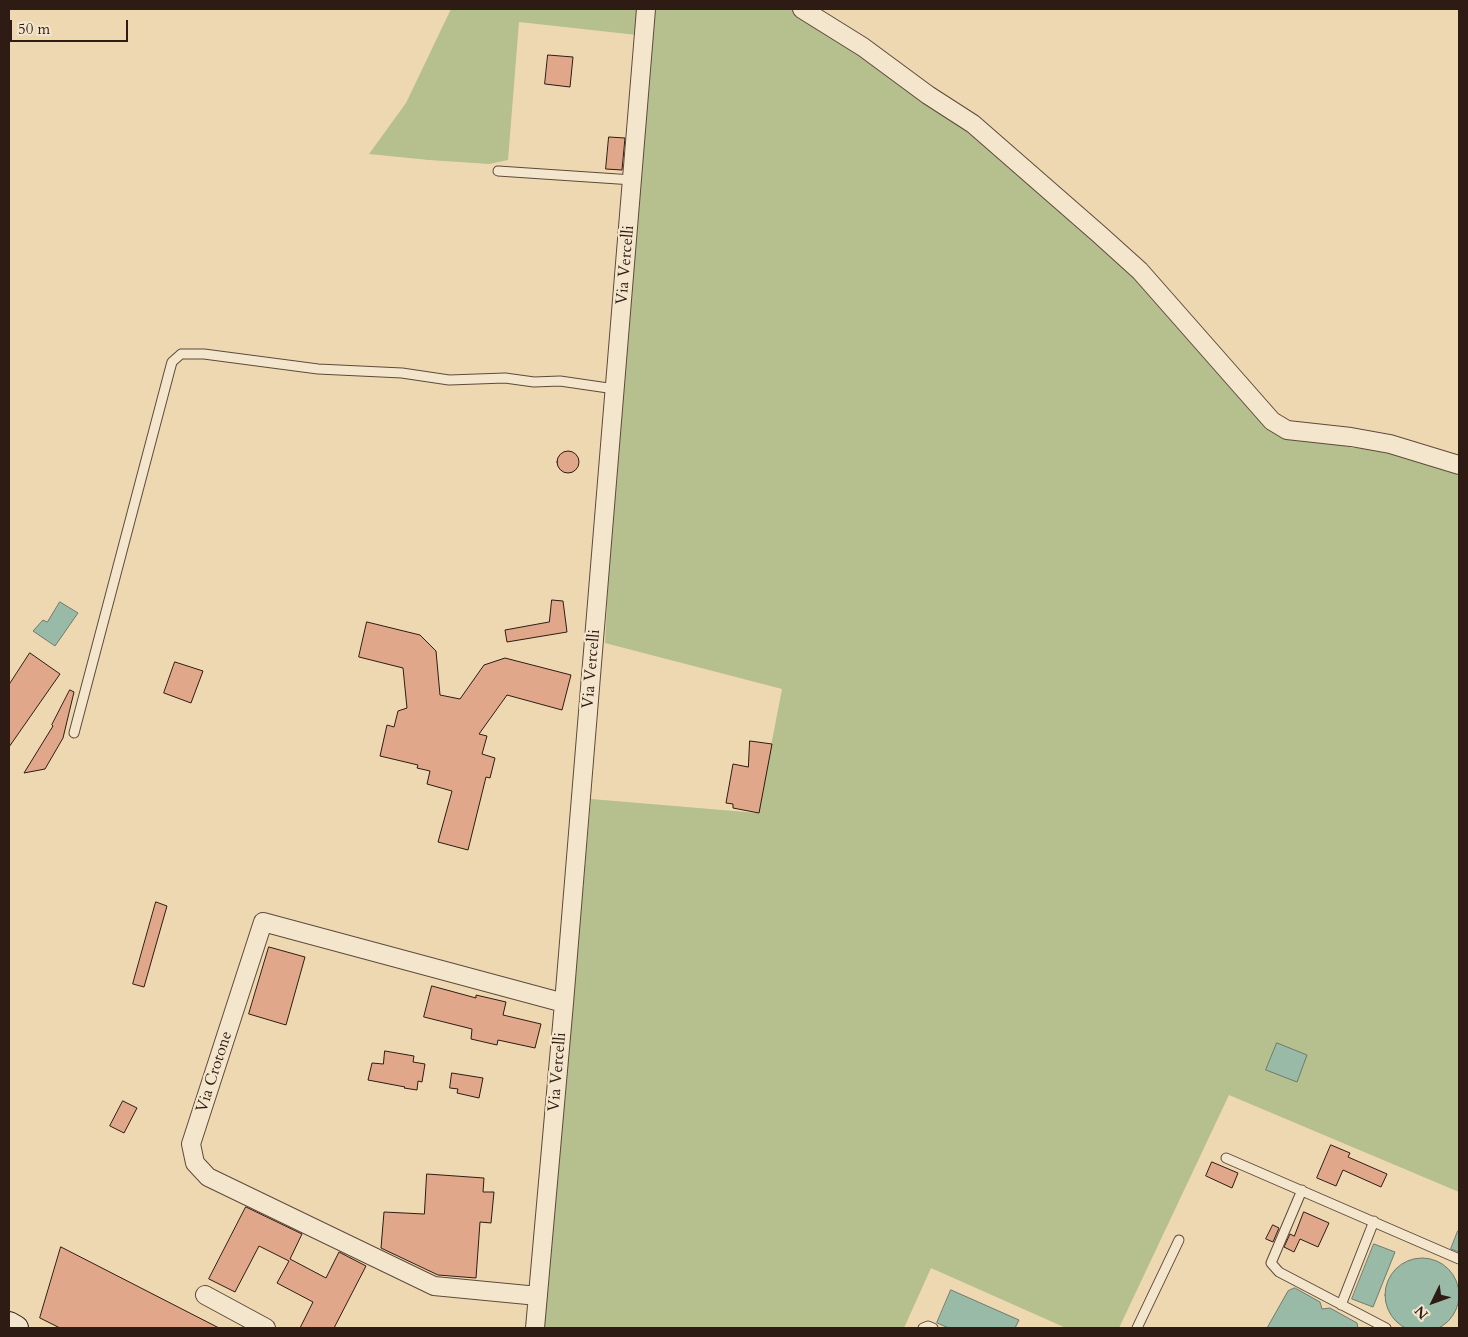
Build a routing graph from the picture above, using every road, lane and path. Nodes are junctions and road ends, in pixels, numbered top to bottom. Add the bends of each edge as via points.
1 (646, 9) edge
2 (802, 9) edge
3 (498, 171) dead end
4 (633, 180) junction
5 (615, 389) junction
6 (1459, 465) edge
7 (74, 732) dead end
8 (564, 1003) junction
9 (1226, 1158) dead end
10 (1302, 1190) junction
11 (1374, 1221) junction
12 (1179, 1240) dead end
13 (1459, 1258) edge
14 (205, 1295) dead end
15 (538, 1296) junction
16 (1341, 1305) junction
17 (9, 1324) edge
18 (16, 1328) edge
19 (266, 1328) edge
20 (535, 1328) edge
21 (923, 1328) edge
22 (933, 1328) edge
23 (1137, 1328) edge
24 (1386, 1328) edge

1 - 4 street, Via Vercelli
2 - 6 street via 863,47 973,124 1099,234 1140,271 1272,421 1287,430 1390,444
3 - 4 lane
4 - 5 street, Via Vercelli
5 - 7 lane via 560,381 505,378 449,380 402,373 318,370 204,354 181,354 172,362
5 - 8 street, Via Vercelli
8 - 15 street, Via Vercelli
8 - 15 street, Via Crotone via 263,922 191,1144 195,1163 208,1178 434,1286
9 - 10 lane
10 - 11 lane
10 - 16 lane via 1271,1263 1278,1272
11 - 13 lane
11 - 16 lane
12 - 23 lane
14 - 19 street
15 - 20 street, Via Vercelli
16 - 24 lane
17 - 18 main road
21 - 22 lane

